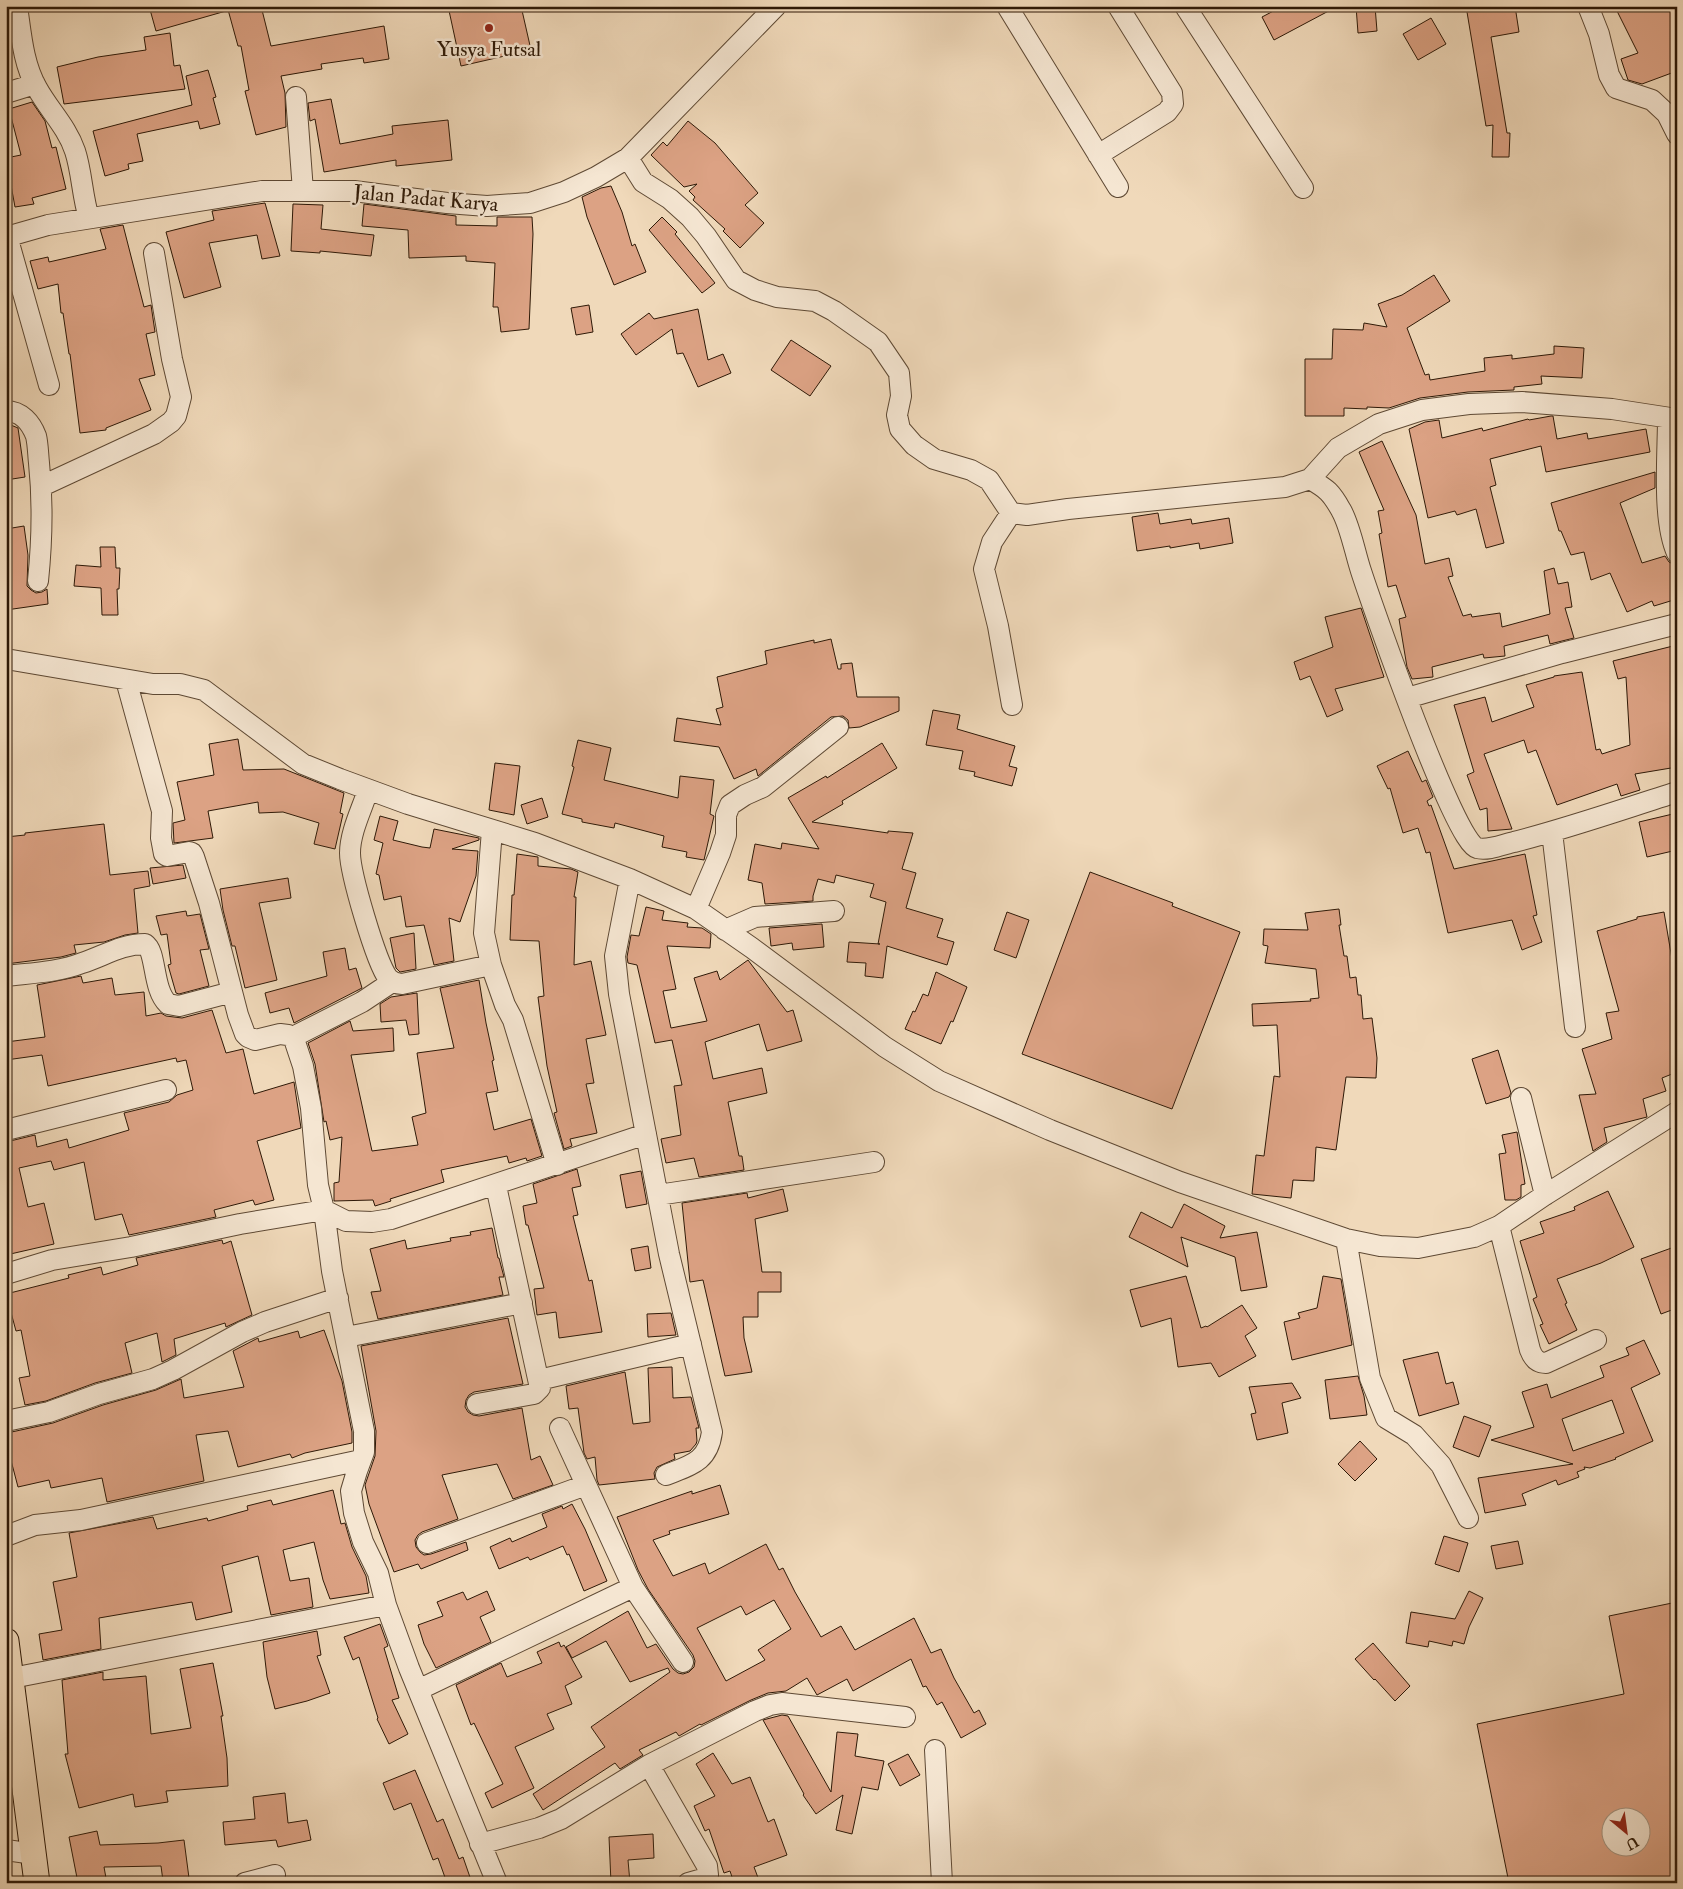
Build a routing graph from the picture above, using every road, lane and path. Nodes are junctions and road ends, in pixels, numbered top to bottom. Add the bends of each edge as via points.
1 (17, 6) edge
2 (776, 6) edge
3 (1007, 6) edge
4 (1118, 6) edge
5 (1185, 6) edge
6 (1588, 6) edge
7 (35, 84) junction
8 (6, 93) edge
9 (296, 97) dead end
10 (1677, 134) edge
11 (1098, 155) junction
12 (628, 158) junction
13 (1118, 188) dead end
14 (1304, 188) dead end
15 (303, 191) junction
16 (89, 218) junction
17 (7, 236) edge
18 (154, 252) dead end
19 (49, 385) dead end
20 (6, 411) edge
21 (1673, 418) edge
22 (1310, 479) junction
23 (42, 486) junction
24 (1011, 513) junction
25 (1677, 554) edge
26 (38, 581) dead end
27 (1677, 624) edge
28 (6, 659) edge
29 (126, 680) junction
30 (1407, 698) junction
31 (1012, 705) dead end
32 (838, 727) dead end
33 (368, 790) junction
34 (1677, 792) edge
35 (492, 830) junction
36 (1552, 832) junction
37 (630, 879) junction
38 (696, 910) junction
39 (834, 911) dead end
40 (725, 930) junction
41 (491, 965) junction
42 (6, 976) edge
43 (392, 982) junction
44 (232, 992) junction
45 (1575, 1027) dead end
46 (292, 1038) junction
47 (166, 1090) dead end
48 (1521, 1098) dead end
49 (1677, 1112) edge
50 (6, 1130) edge
51 (646, 1134) junction
52 (874, 1162) dead end
53 (556, 1165) junction
54 (496, 1186) junction
55 (1546, 1194) junction
56 (658, 1195) junction
57 (324, 1210) junction
58 (1499, 1226) junction
59 (1346, 1239) junction
60 (6, 1274) edge
61 (338, 1298) junction
62 (522, 1304) junction
63 (346, 1337) junction
64 (1596, 1340) dead end
65 (691, 1344) junction
66 (539, 1380) junction
67 (477, 1404) dead end
68 (6, 1420) edge
69 (560, 1428) dead end
70 (361, 1460) junction
71 (666, 1475) dead end
72 (586, 1485) junction
73 (1468, 1518) dead end
74 (6, 1536) edge
75 (426, 1543) dead end
76 (633, 1587) junction
77 (386, 1605) junction
78 (6, 1641) edge
79 (683, 1662) dead end
80 (12, 1678) junction
81 (418, 1690) junction
82 (905, 1717) dead end
83 (935, 1750) dead end
84 (649, 1765) junction
85 (15, 1767) edge
86 (480, 1844) junction
87 (6, 1850) edge
88 (34, 1854) junction
89 (275, 1875) dead end
90 (714, 1879) edge
91 (38, 1883) edge
92 (244, 1883) edge
93 (497, 1883) edge
94 (688, 1883) edge
95 (942, 1883) edge

1 - 7 street via 23,45
2 - 12 street, Jalan Padat Karya
3 - 11 street
4 - 11 street via 1172,93 1172,104 1167,112
5 - 14 street
6 - 10 street via 1616,88 1652,100 1667,114
7 - 8 street
7 - 16 street via 67,131 75,152
9 - 15 street
11 - 13 street
12 - 15 street, Jalan Padat Karya via 564,192 530,203 486,206 354,192
12 - 24 street via 643,182 690,217 736,280 777,297 815,301 878,342 899,373 902,396 897,416 900,429 914,445 934,459 971,470 989,480
15 - 16 street, Jalan Padat Karya via 262,191
16 - 17 street, Jalan Padat Karya
17 - 19 street
18 - 23 street via 181,398 176,416 154,434
20 - 23 street via 21,415 30,424 36,438
21 - 22 street via 1612,409 1522,402 1422,410 1379,424 1338,448
21 - 25 street via 1668,517
22 - 24 street via 1285,487 1211,496 1068,508 1027,515
22 - 30 street via 1329,490 1343,512
23 - 26 street
24 - 31 street via 992,542 984,569
27 - 30 street
28 - 29 street
29 - 33 street via 180,684 204,690 303,764
29 - 44 street via 162,811 164,854 189,852 194,856
30 - 36 street via 1449,805 1471,845 1493,847
32 - 38 street via 763,787 730,805 726,815 726,835
33 - 35 street
33 - 43 street via 352,840 353,878 378,958
34 - 36 street
35 - 37 street
35 - 41 street via 484,918
36 - 45 street
37 - 38 street
37 - 51 street via 615,956
38 - 40 street
39 - 40 street via 754,918
40 - 59 street via 885,1047 939,1081 1180,1182
41 - 43 street via 402,984
41 - 53 street via 513,1020
42 - 44 street via 82,964 116,948 145,944 150,950 160,993 168,1004 179,1006
43 - 46 street via 362,1002
44 - 46 street via 248,1037 255,1040 284,1034
46 - 57 street via 305,1074
47 - 50 street
48 - 55 street
49 - 55 street
51 - 53 street
51 - 56 street
52 - 56 street
53 - 54 street
54 - 57 street via 372,1222 346,1221
54 - 62 street
55 - 58 street
56 - 65 street
57 - 60 street via 52,1260
57 - 61 street
58 - 59 street via 1474,1237 1418,1248 1380,1246
58 - 64 street via 1530,1350 1536,1360 1546,1363
59 - 73 street via 1370,1378 1386,1418 1414,1435 1441,1465
61 - 63 street
61 - 68 street via 242,1332 153,1379 49,1412
62 - 63 street
62 - 66 street
63 - 70 street via 364,1431
65 - 66 street
65 - 71 street via 712,1432 710,1446 704,1456 692,1464
66 - 67 street via 540,1388 534,1394
69 - 72 street
70 - 74 street via 81,1520 35,1525
70 - 77 street via 351,1491 354,1513 378,1573
72 - 75 street
72 - 76 street
76 - 79 street
76 - 81 street
77 - 80 street
77 - 81 street
78 - 80 main road
80 - 85 main road
81 - 86 street
82 - 84 street via 782,1703 770,1705
83 - 95 street
84 - 86 street via 561,1819
84 - 90 street
85 - 88 main road
86 - 93 street
87 - 88 street
88 - 91 main road
89 - 92 street
90 - 94 street

